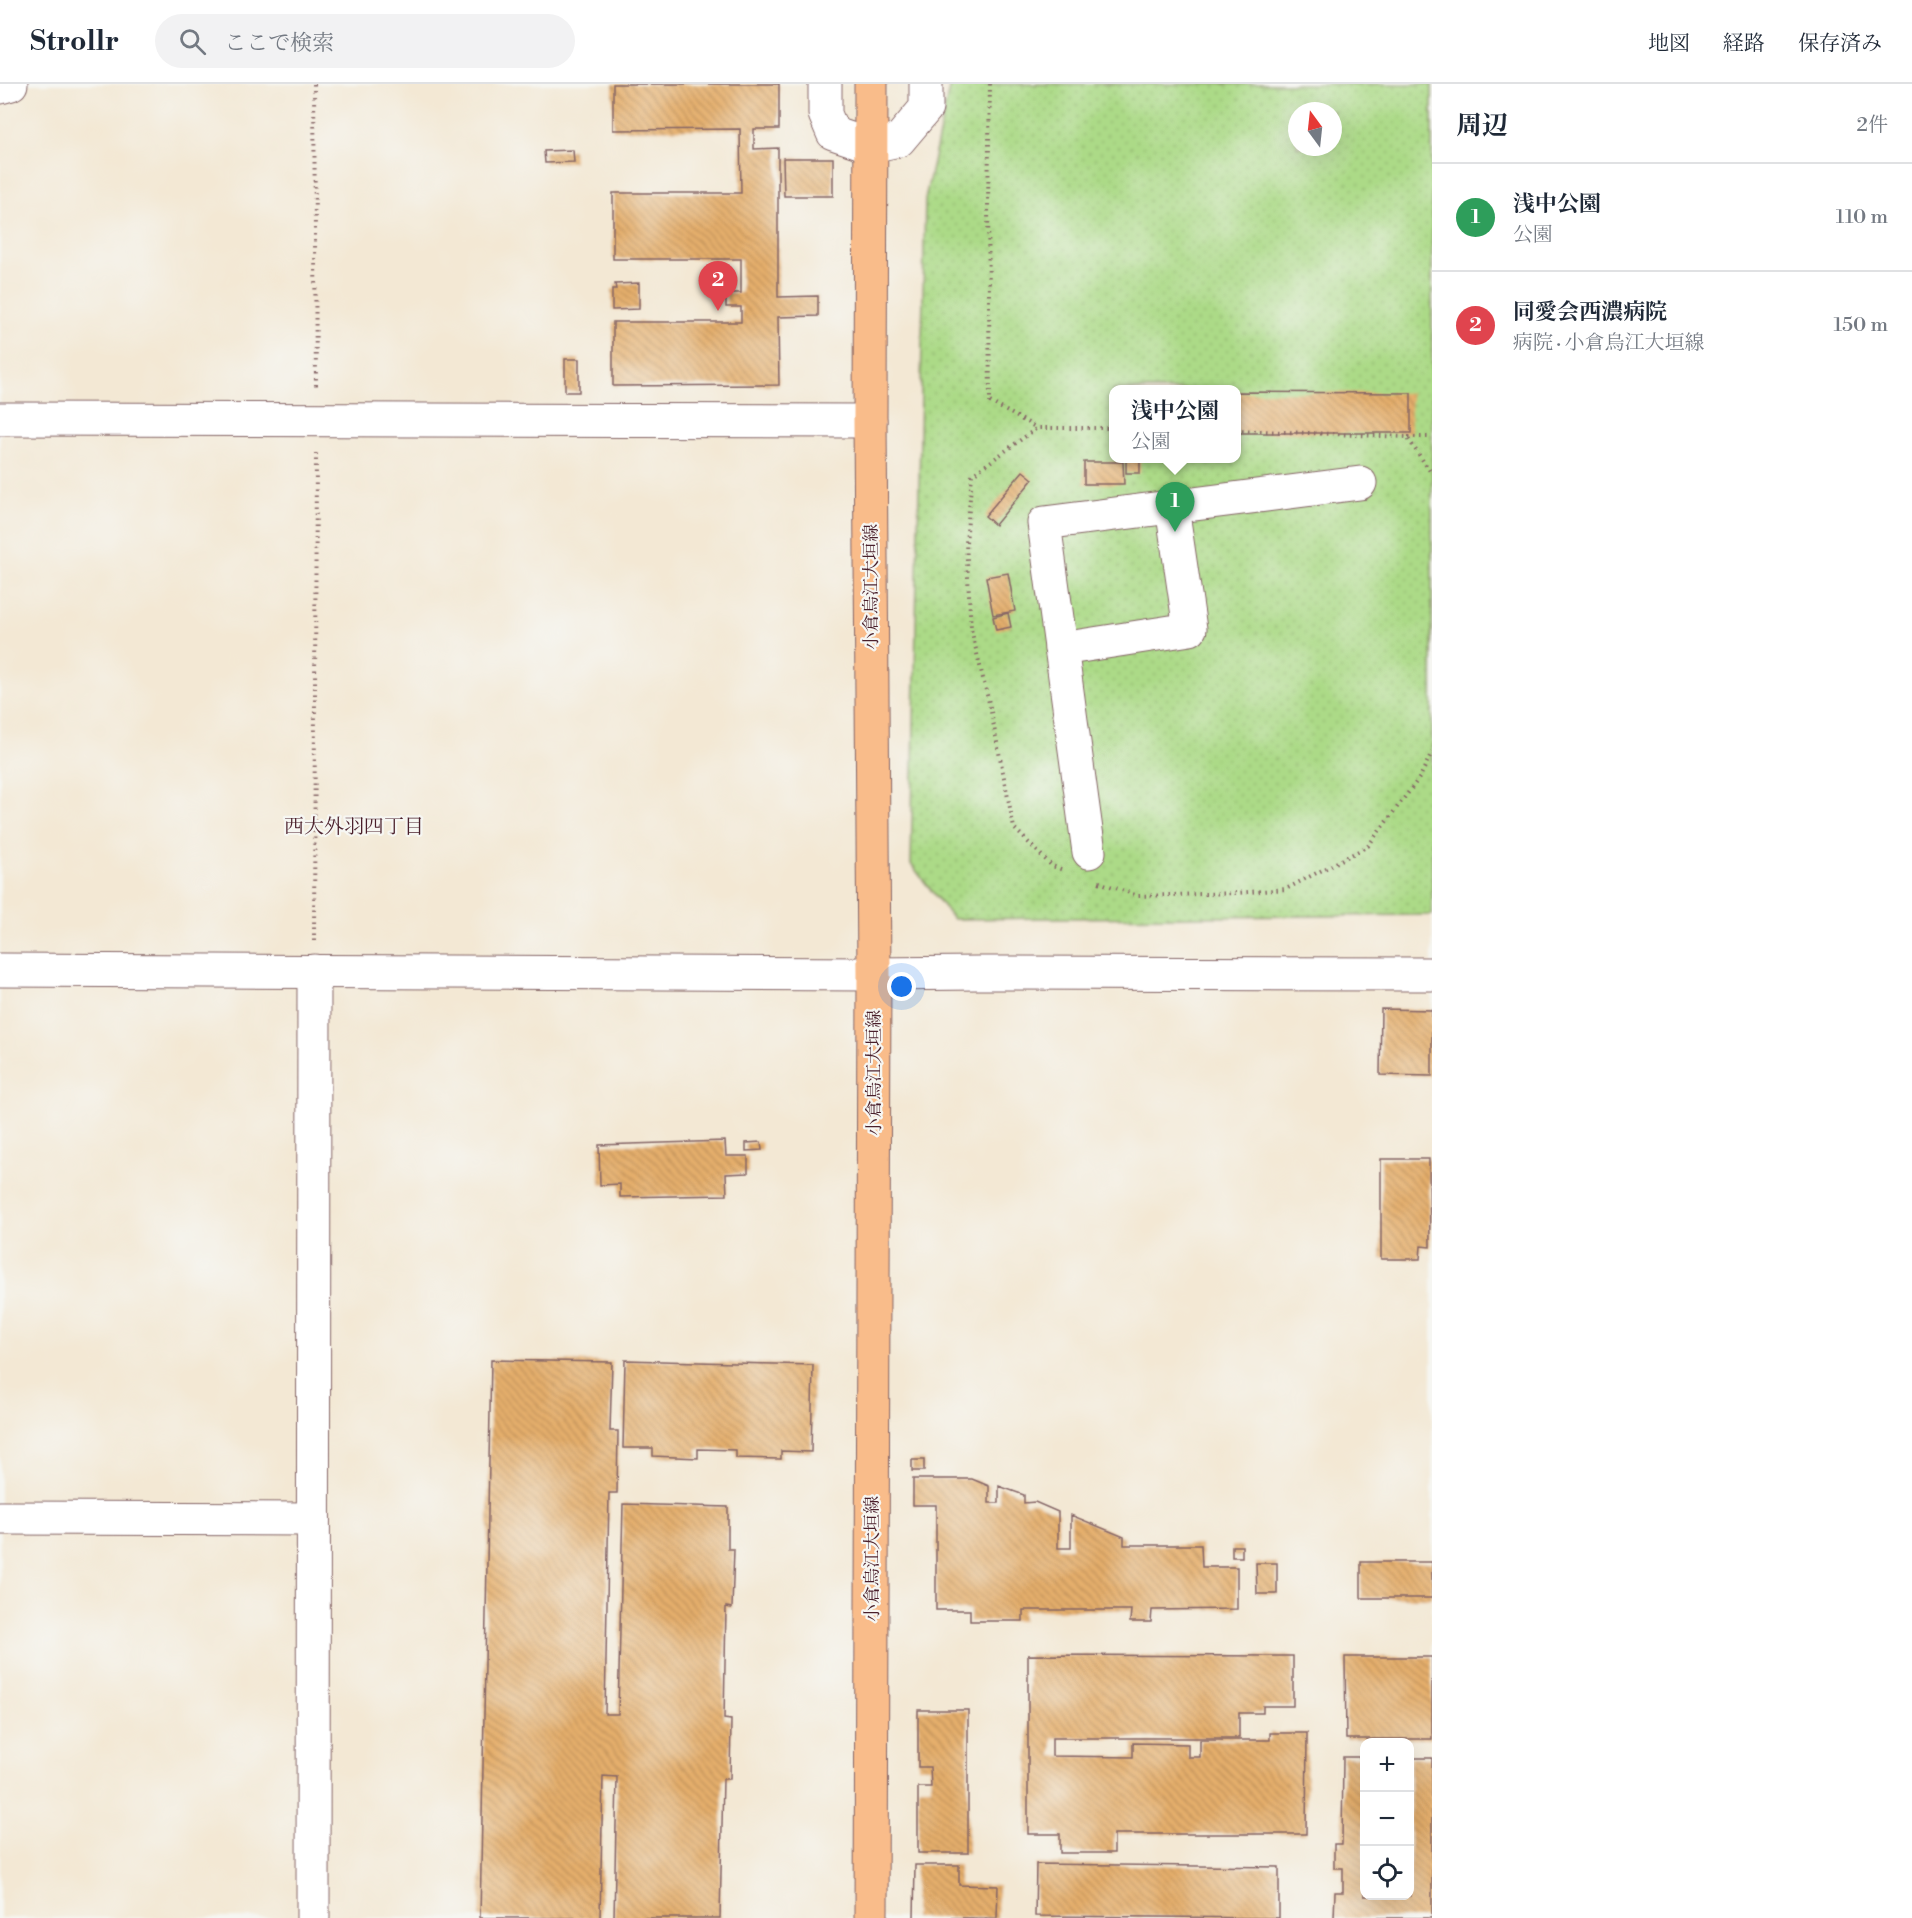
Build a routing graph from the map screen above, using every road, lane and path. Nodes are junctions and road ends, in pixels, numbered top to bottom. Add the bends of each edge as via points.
1 (11, 84) edge
2 (314, 84) edge
3 (825, 84) edge
4 (871, 84) edge
5 (926, 84) edge
6 (990, 84) edge
7 (0, 87) edge
8 (871, 146) junction
9 (0, 419) edge
10 (316, 420) junction
11 (870, 422) junction
12 (1037, 428) dead end
13 (1241, 430) edge
14 (1407, 437) junction
15 (1432, 437) edge
16 (1432, 474) edge
17 (1360, 483) dead end
18 (1172, 507) junction
19 (1061, 649) junction
20 (1432, 752) edge
21 (1089, 852) dead end
22 (1286, 889) dead end
23 (0, 970) edge
24 (314, 971) junction
25 (874, 974) junction
26 (1432, 974) edge
27 (0, 1518) edge
28 (313, 1519) junction
29 (313, 1918) edge
30 (871, 1918) edge

1 - 7 street
2 - 10 path
3 - 8 street via 825,114 833,133
4 - 8 main road, 小倉烏江大垣線
5 - 8 street via 926,108 899,140
6 - 12 path via 990,402
8 - 11 main road, 小倉烏江大垣線
9 - 10 street
10 - 11 street
10 - 24 path
11 - 25 main road, 小倉烏江大垣線
13 - 14 path
14 - 15 path
14 - 16 path
17 - 18 street
18 - 19 street via 1190,629
18 - 19 street via 1044,523
19 - 21 street
20 - 22 path via 1420,777 1368,846
23 - 24 street
24 - 25 street
24 - 28 street
25 - 26 street
25 - 30 main road, 小倉烏江大垣線
27 - 28 street
28 - 29 street

